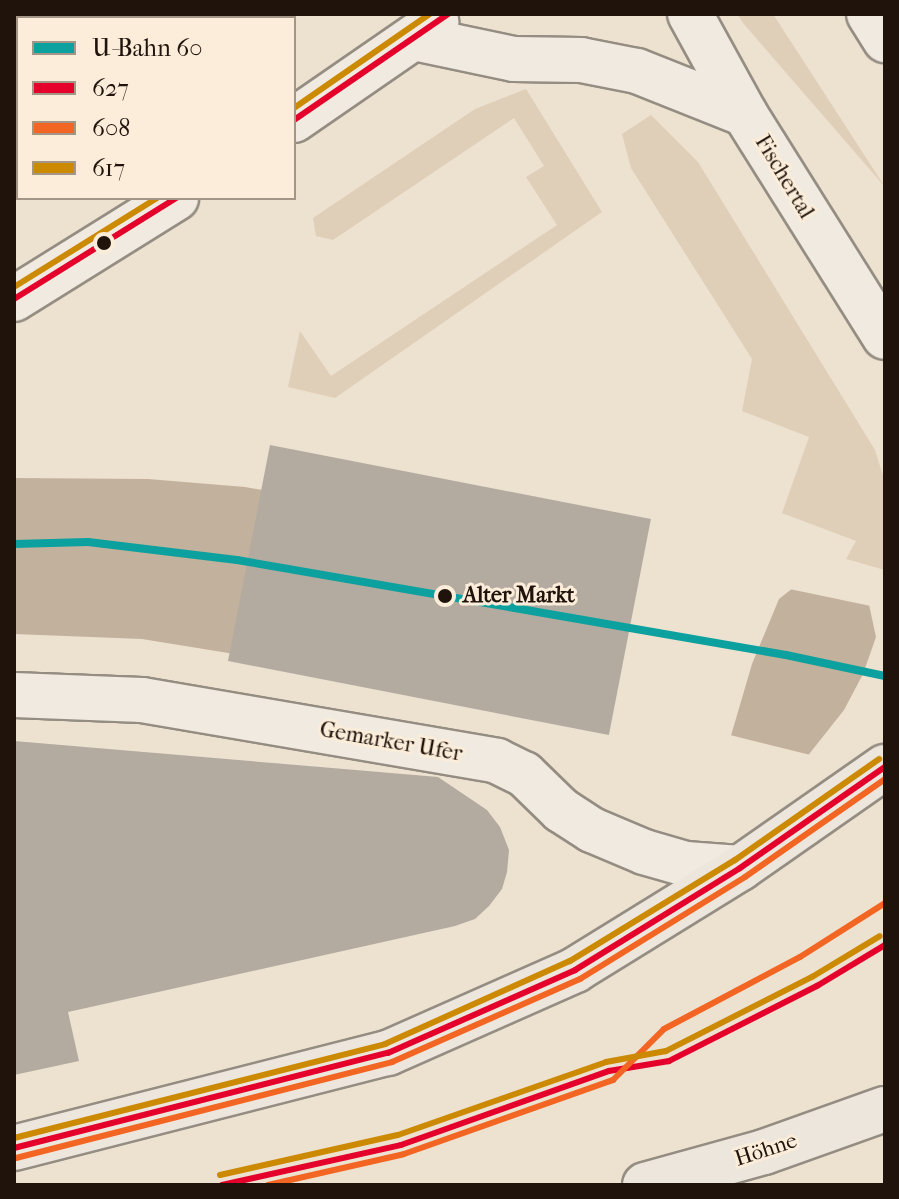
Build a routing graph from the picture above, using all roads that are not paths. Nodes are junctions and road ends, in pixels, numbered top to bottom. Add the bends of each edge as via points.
1 (690, 14) edge
2 (869, 14) edge
3 (431, 26) edge
4 (885, 40) edge
5 (745, 114) junction
6 (296, 119) edge
7 (173, 200) edge
8 (14, 299) edge
9 (885, 337) edge
10 (14, 695) edge
11 (885, 767) edge
12 (740, 868) junction
13 (885, 1109) edge
14 (14, 1148) edge
15 (645, 1185) edge

1 - 5 main road, Fischertal
2 - 4 main road
3 - 5 main road via 514,59 581,60 637,71
3 - 6 main road
5 - 9 main road, Fischertal
7 - 8 main road
10 - 12 main road, Gemarker Ufer via 142,700 497,761 524,774 561,810 592,830 686,864
11 - 12 main road
12 - 14 main road via 575,970 388,1053
13 - 15 main road, Höhne via 764,1152

